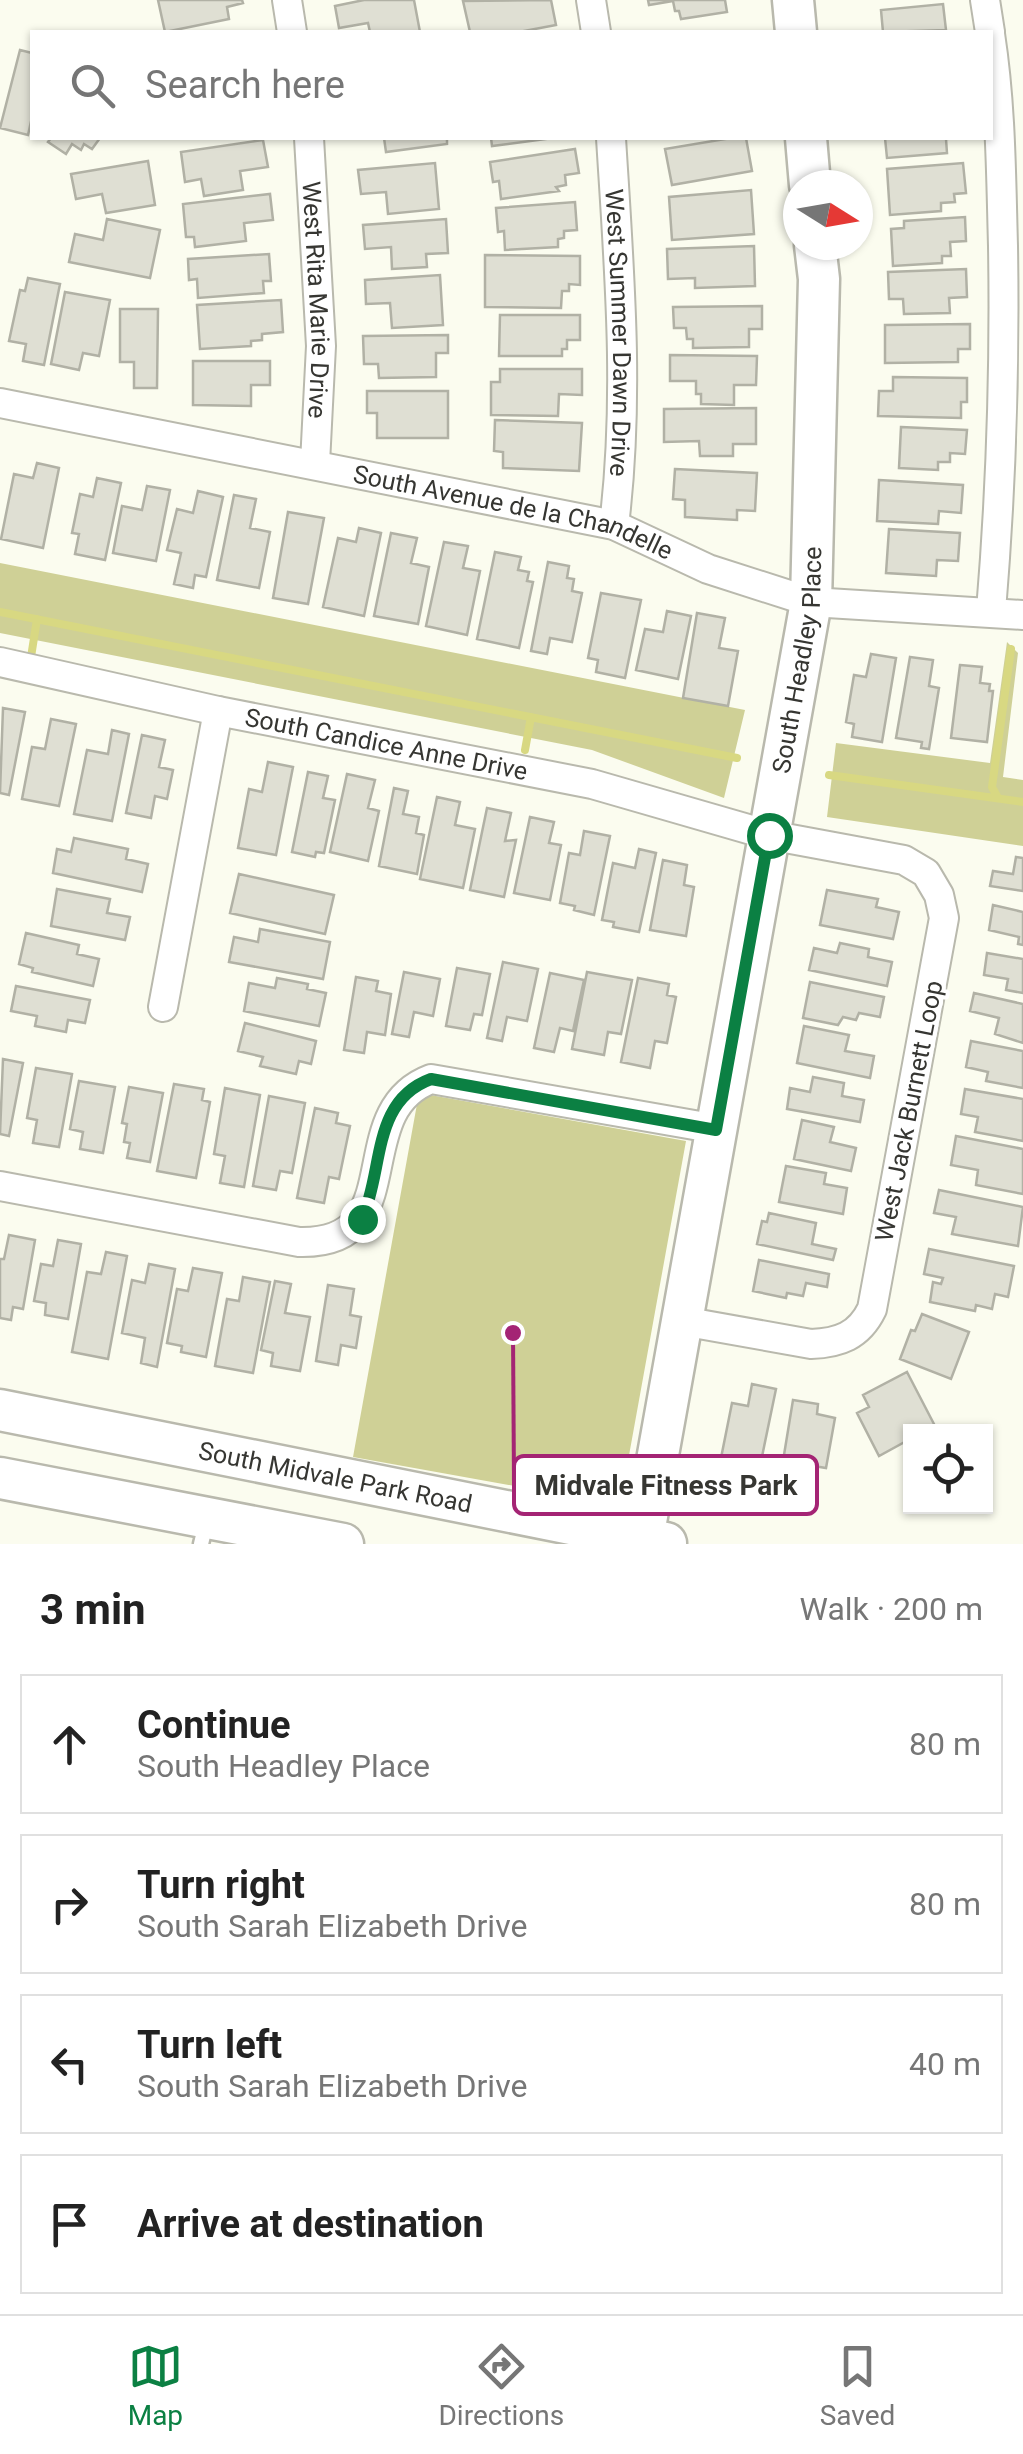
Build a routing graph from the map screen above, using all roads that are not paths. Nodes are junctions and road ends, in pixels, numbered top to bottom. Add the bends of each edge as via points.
1 (287, 0) edge
2 (591, 0) edge
3 (793, 0) edge
4 (986, 0) edge
5 (292, 30) edge
6 (596, 30) edge
7 (796, 30) edge
8 (990, 30) edge
9 (993, 52) edge
10 (309, 140) edge
11 (611, 140) edge
12 (806, 140) edge
13 (809, 170) edge
14 (817, 260) edge
15 (0, 403) edge
16 (315, 464) junction
17 (614, 525) junction
18 (810, 602) junction
19 (991, 611) junction
20 (1023, 615) edge
21 (0, 662) edge
22 (218, 711) junction
23 (769, 835) junction
24 (163, 1006) dead end
25 (716, 1130) junction
26 (0, 1186) edge
27 (682, 1321) junction
28 (0, 1410) edge
29 (0, 1478) edge
30 (204, 1531) edge
31 (652, 1542) edge
32 (343, 1544) edge

1 - 5 street
2 - 6 street
3 - 7 street
4 - 8 street
9 - 19 street via 1000,97 1004,334
10 - 16 street, West Rita Marie Drive via 321,346
11 - 17 street, West Summer Dawn Drive via 624,344
12 - 13 street
14 - 18 street, South Headley Place
15 - 16 street, South Avenue de la Chandelle
16 - 17 street, South Avenue de la Chandelle
17 - 18 street, South Avenue de la Chandelle via 708,569
18 - 19 street, South Avenue de la Chandelle
18 - 23 street, South Headley Place
19 - 20 street, South Avenue de la Chandelle
21 - 22 street, South Candice Anne Drive
22 - 23 street, South Candice Anne Drive via 592,784
22 - 24 street
23 - 25 street, South Headley Place
23 - 27 street, West Jack Burnett Loop via 904,860 926,873 944,918 939,949 866,1322 846,1339 810,1344
25 - 26 street via 431,1079 396,1102 385,1124 362,1219 316,1242
25 - 27 street, South Headley Place
27 - 31 street, South Headley Place
28 - 31 street, South Midvale Park Road
29 - 30 street
30 - 32 street

